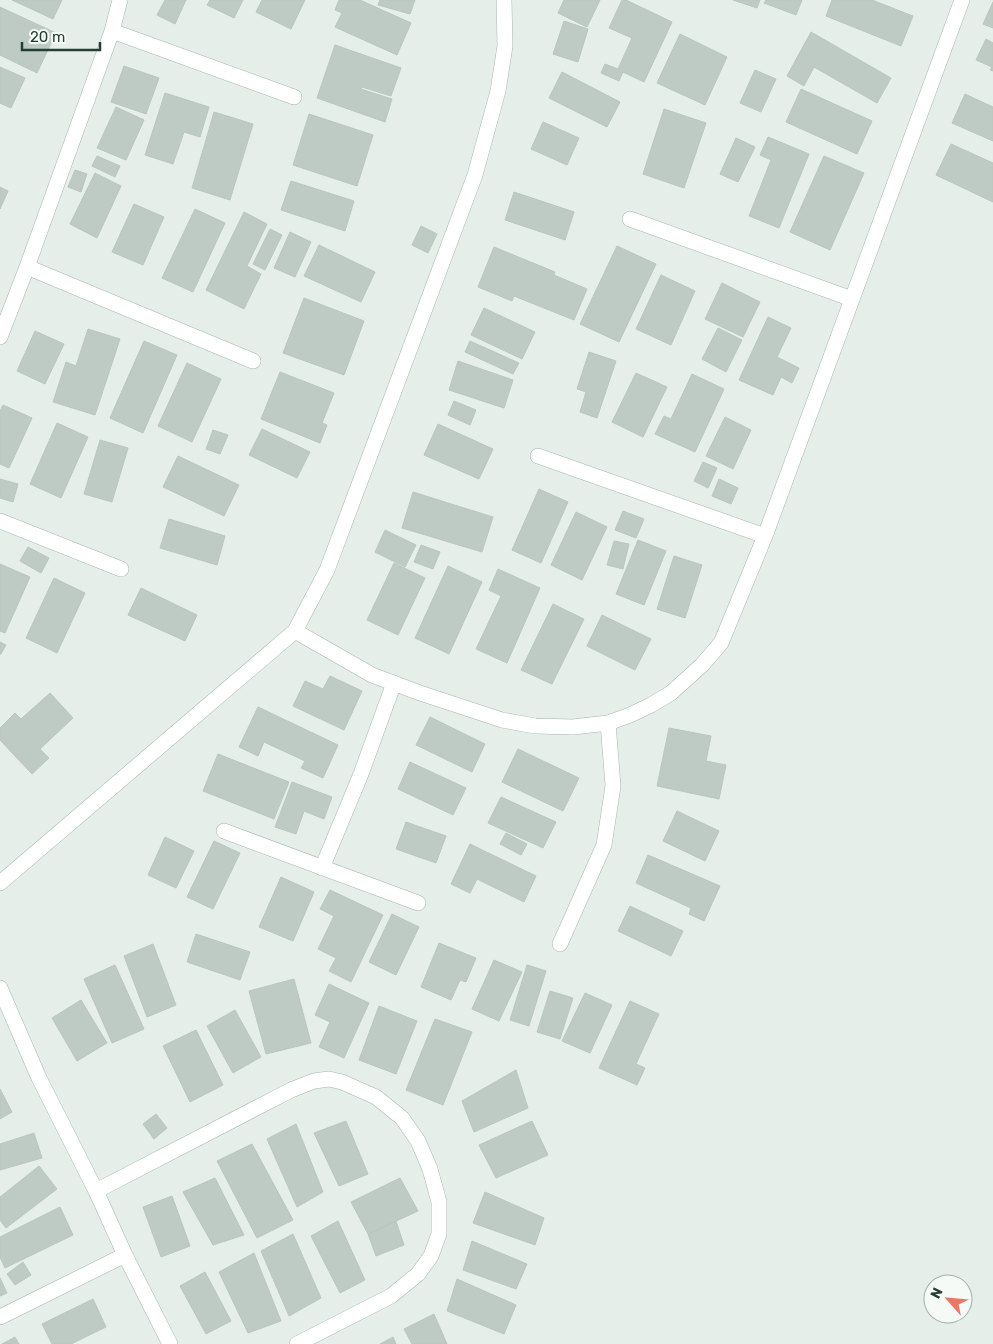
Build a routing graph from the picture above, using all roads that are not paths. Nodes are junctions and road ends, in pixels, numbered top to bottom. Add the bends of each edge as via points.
1 (120, 0) edge
2 (504, 0) edge
3 (962, 0) edge
4 (112, 31) junction
5 (294, 97) dead end
6 (630, 219) dead end
7 (27, 267) junction
8 (852, 300) junction
9 (0, 337) edge
10 (253, 361) dead end
11 (538, 456) dead end
12 (0, 521) edge
13 (765, 536) junction
14 (121, 569) dead end
15 (295, 631) junction
16 (394, 683) junction
17 (608, 723) junction
18 (224, 831) dead end
19 (322, 868) junction
20 (0, 883) edge
21 (418, 904) dead end
22 (560, 944) dead end
23 (0, 988) edge
24 (96, 1191) junction
25 (124, 1255) junction
26 (0, 1317) edge
27 (170, 1344) edge
28 (297, 1344) edge

1 - 4 street
2 - 15 street via 505,46 498,92 474,175 327,570
3 - 8 street
4 - 5 street
4 - 7 street
6 - 8 street
7 - 9 street
7 - 10 street
8 - 13 street
11 - 13 street
12 - 14 street
13 - 17 street via 722,643 671,693
15 - 16 street via 372,675
15 - 20 street
16 - 17 street via 502,720 535,726 574,727
16 - 19 street via 362,774
17 - 22 street via 613,786 604,845
18 - 19 street
19 - 21 street
23 - 24 street via 39,1078
24 - 25 street
24 - 28 street via 314,1081 342,1082 376,1097 402,1118 418,1141 439,1202 439,1234 431,1256 418,1274 391,1296
25 - 26 street
25 - 27 street

